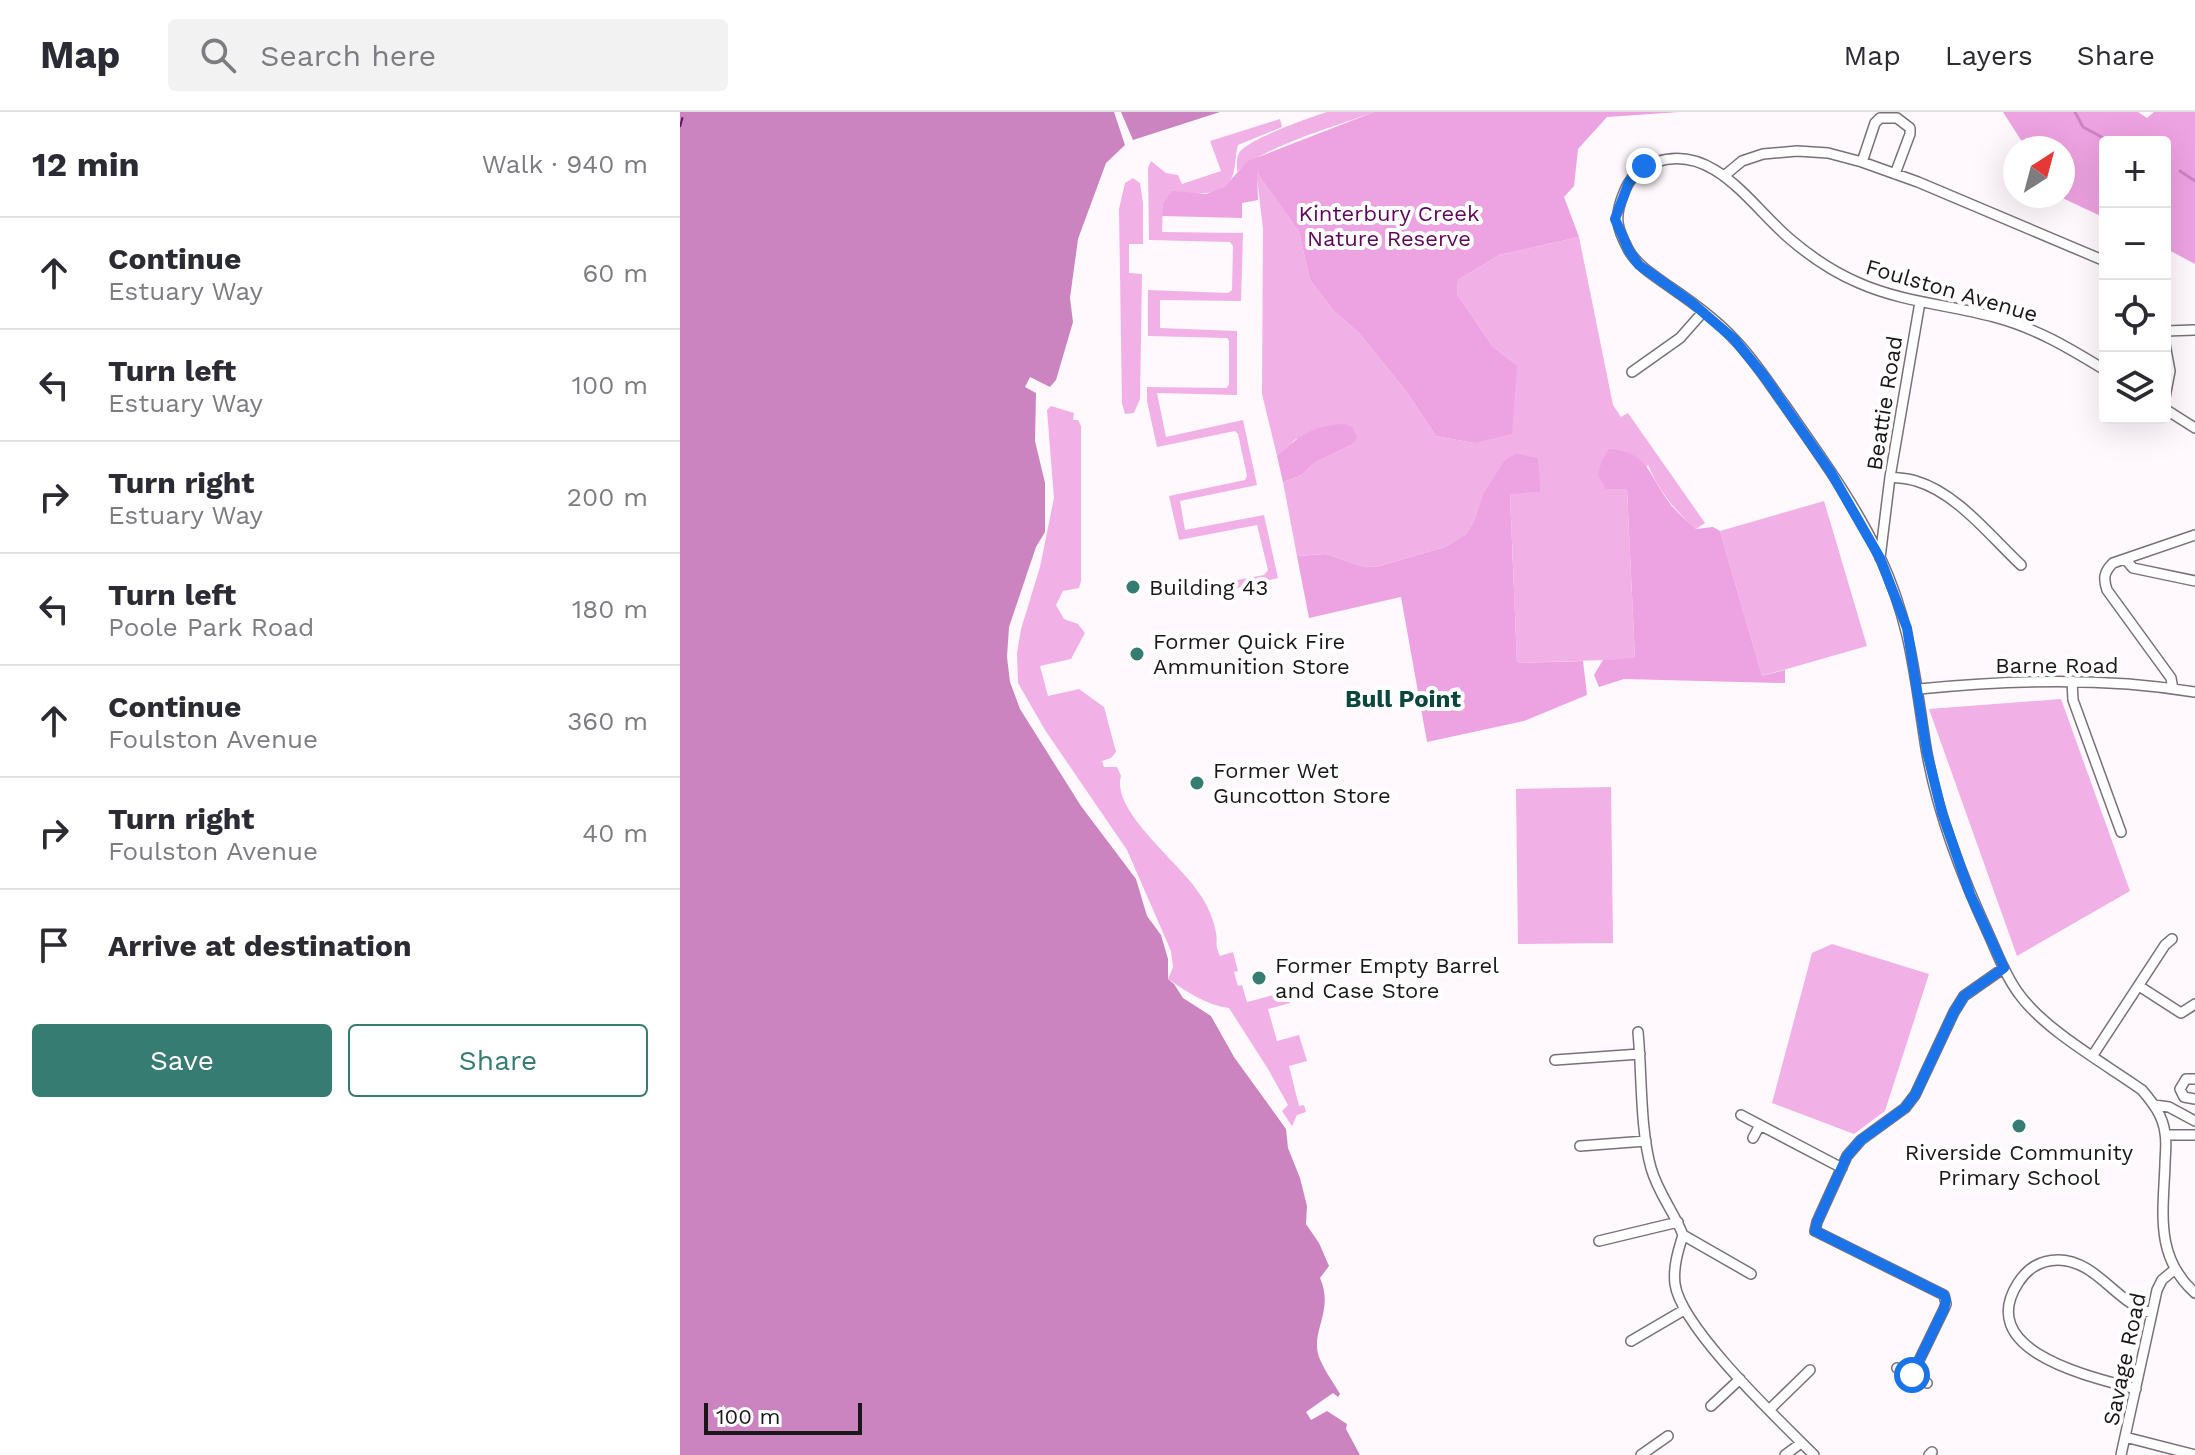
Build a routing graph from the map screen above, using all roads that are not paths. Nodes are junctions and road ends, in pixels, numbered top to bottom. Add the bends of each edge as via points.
1 (1862, 162) junction
2 (1895, 174) junction
3 (1724, 176) junction
4 (2099, 259) edge
5 (1920, 302) junction
6 (1703, 312) junction
7 (2195, 330) edge
8 (2171, 331) edge
9 (2099, 366) edge
10 (1632, 372) dead end
11 (2171, 413) edge
12 (2195, 428) edge
13 (1890, 477) junction
14 (2195, 535) edge
15 (1880, 558) junction
16 (2126, 560) junction
17 (2021, 565) dead end
18 (2195, 581) edge
19 (2072, 681) junction
20 (1919, 689) junction
21 (2173, 689) junction
22 (2195, 692) edge
23 (2121, 832) dead end
24 (2172, 939) dead end
25 (2004, 968) junction
26 (2139, 986) junction
27 (2195, 1004) edge
28 (1638, 1032) dead end
29 (1640, 1054) junction
30 (2093, 1055) junction
31 (1555, 1060) dead end
32 (2195, 1079) edge
33 (2194, 1102) edge
34 (2154, 1105) junction
35 (1741, 1115) dead end
36 (2195, 1121) edge
37 (1760, 1125) junction
38 (2166, 1135) junction
39 (2195, 1135) edge
40 (1753, 1138) dead end
41 (1646, 1141) junction
42 (1580, 1146) dead end
43 (1842, 1168) junction
44 (1678, 1222) junction
45 (1683, 1235) junction
46 (1599, 1241) dead end
47 (2174, 1270) junction
48 (1751, 1274) dead end
49 (2195, 1293) edge
50 (1684, 1310) junction
51 (2151, 1313) junction
52 (1631, 1341) dead end
53 (1897, 1368) dead end
54 (1810, 1370) dead end
55 (1912, 1375) junction
56 (1740, 1379) junction
57 (1927, 1383) dead end
58 (2136, 1389) junction
59 (1711, 1406) dead end
60 (1770, 1409) junction
61 (1668, 1436) dead end
62 (2125, 1437) junction
63 (1801, 1443) junction
64 (1641, 1455) edge
65 (1785, 1455) edge
66 (1814, 1455) edge
67 (2121, 1455) edge
68 (2195, 1455) edge

1 - 2 street
1 - 2 street via 1875,123 1897,118 1910,134
1 - 3 street via 1828,153 1763,154 1742,161
2 - 4 street
3 - 5 street, Foulston Avenue via 1818,261 1865,286
3 - 6 street, Foulston Avenue via 1687,158 1644,166 1629,182 1615,219 1639,265
5 - 9 street, Foulston Avenue via 2026,327
5 - 13 street, Beattie Road
6 - 10 street via 1680,338
6 - 15 street, Foulston Avenue via 1734,339 1772,388 1830,471
7 - 8 street
11 - 12 street
13 - 15 street, Beattie Road
13 - 17 street via 1916,481 1940,493
14 - 16 street
15 - 20 street, Foulston Avenue via 1907,628
16 - 18 street via 2133,568
16 - 21 street via 2106,570 2107,590 2171,678
19 - 20 street, Barne Road
19 - 21 street, Barne Road
19 - 23 street via 2073,700
20 - 25 street, Foulston Avenue via 1942,813 1970,894
21 - 22 street, Barne Road
24 - 26 street
25 - 30 street, Foulston Avenue via 2019,994 2045,1021
25 - 43 street via 1964,996 1915,1095 1861,1140
26 - 27 street via 2181,1013
26 - 30 street
28 - 29 street
29 - 31 street
29 - 41 street
30 - 34 street, Foulston Avenue
32 - 33 street via 2186,1079 2180,1089
34 - 36 street
34 - 38 street
35 - 37 street
37 - 40 street
37 - 43 street
38 - 39 street
38 - 47 street via 2163,1223
41 - 42 street
41 - 44 street via 1655,1182
43 - 55 street via 1815,1231 1936,1290 1946,1300
44 - 45 street
44 - 46 street
45 - 48 street
45 - 50 street via 1674,1282
47 - 49 street
47 - 51 street, Savage Road via 2162,1280
50 - 52 street
50 - 56 street
51 - 58 street, Savage Road
51 - 58 street via 2138,1309 2086,1267 2059,1260 2029,1269 2011,1293 2008,1308 2015,1333 2033,1352 2090,1377
53 - 55 street
54 - 60 street
55 - 57 street
56 - 59 street
56 - 60 street
58 - 62 street, Savage Road
60 - 63 street
61 - 64 street
62 - 67 street, Savage Road
62 - 68 street
63 - 65 street
63 - 66 street

